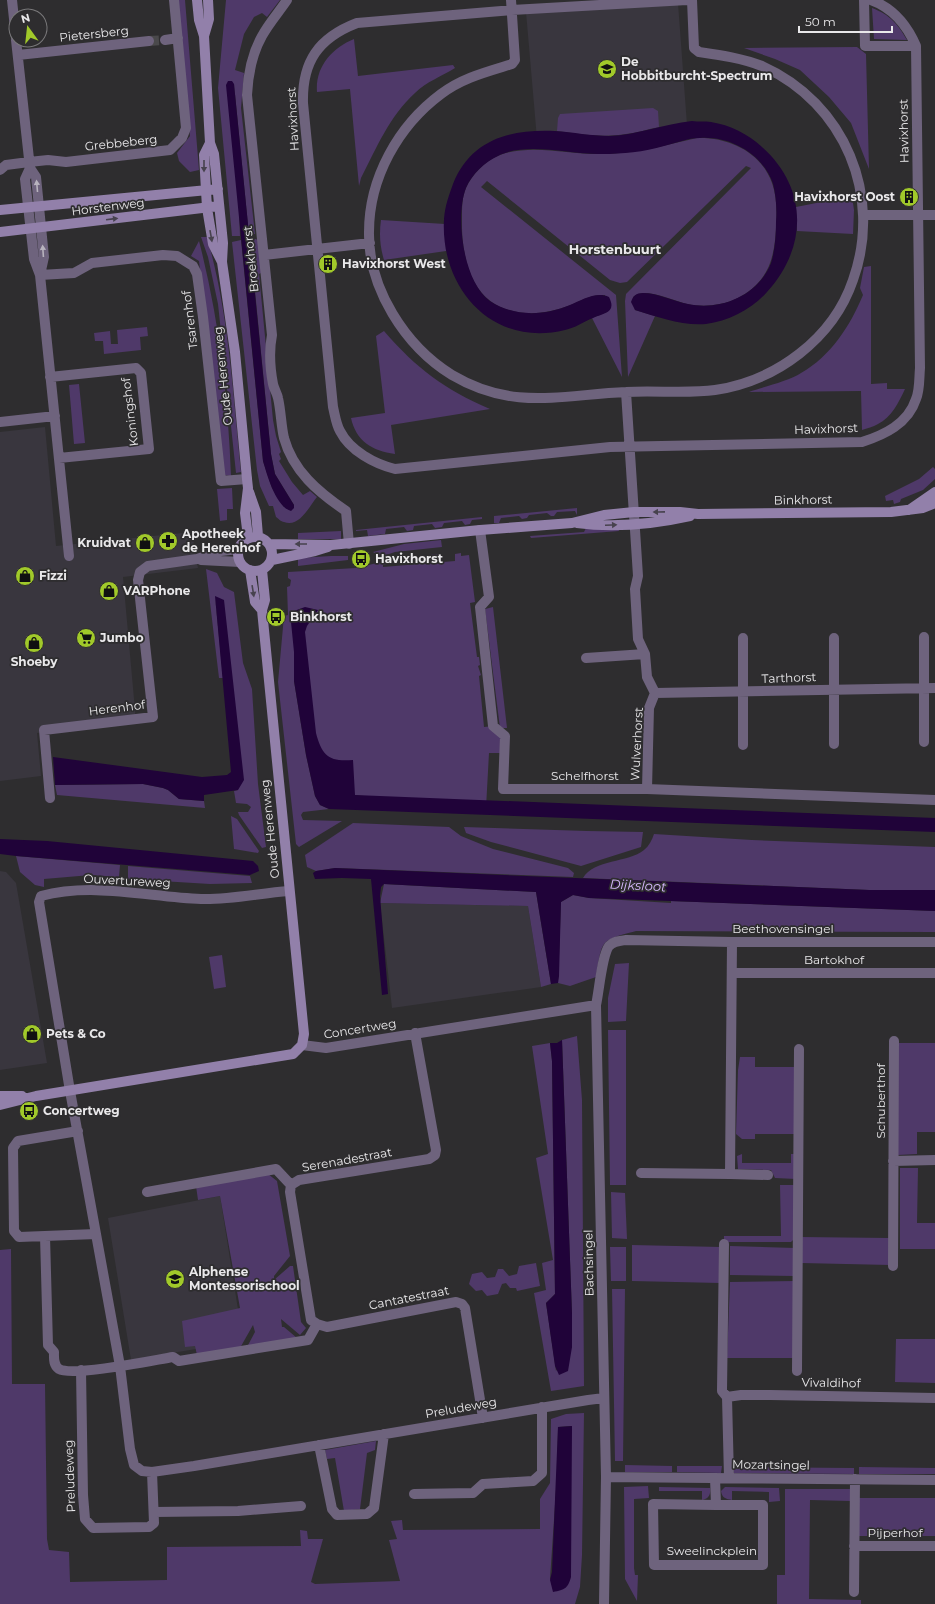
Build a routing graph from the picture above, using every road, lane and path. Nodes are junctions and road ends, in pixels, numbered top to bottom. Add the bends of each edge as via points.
1 (174, 0) edge
2 (197, 0) edge
3 (208, 0) edge
4 (287, 0) edge
5 (687, 0) edge
6 (692, 0) edge
7 (864, 0) edge
8 (871, 0) edge
9 (511, 5) edge
10 (204, 36) junction
11 (178, 38) junction
12 (165, 40) tunnel mouth
13 (149, 41) tunnel mouth
14 (916, 46) junction
15 (17, 48) edge
16 (18, 55) junction
17 (210, 143) junction
18 (29, 165) junction
19 (0, 170) edge
20 (218, 189) junction
21 (206, 190) junction
22 (39, 206) junction
23 (219, 206) junction
24 (28, 207) junction
25 (207, 208) junction
26 (0, 210) edge
27 (935, 214) edge
28 (864, 215) junction
29 (918, 215) junction
30 (41, 227) junction
31 (30, 228) junction
32 (0, 232) edge
33 (370, 243) junction
34 (317, 249) junction
35 (264, 254) junction
36 (222, 262) junction
37 (40, 275) junction
38 (50, 377) junction
39 (626, 392) junction
40 (55, 416) junction
41 (0, 422) edge
42 (630, 446) junction
43 (59, 458) junction
44 (248, 484) junction
45 (935, 492) edge
46 (935, 503) edge
47 (909, 510) junction
48 (634, 512) junction
49 (698, 514) junction
50 (572, 523) junction
51 (634, 524) junction
52 (480, 530) junction
53 (253, 537) junction
54 (270, 544) junction
55 (349, 544) junction
56 (332, 545) junction
57 (238, 549) junction
58 (69, 556) dead end
59 (197, 559) junction
60 (272, 560) junction
61 (240, 562) junction
62 (250, 570) junction
63 (262, 570) junction
64 (262, 610) junction
65 (924, 637) dead end
66 (743, 638) dead end
67 (834, 638) dead end
68 (645, 654) junction
69 (586, 658) dead end
70 (935, 688) edge
71 (924, 689) junction
72 (834, 690) junction
73 (744, 692) junction
74 (656, 694) junction
75 (924, 742) dead end
76 (834, 744) dead end
77 (743, 745) dead end
78 (647, 789) junction
79 (50, 798) dead end
80 (935, 800) edge
81 (289, 891) junction
82 (631, 940) joint
83 (732, 942) junction
84 (935, 942) edge
85 (732, 973) junction
86 (935, 973) edge
87 (596, 1005) junction
88 (415, 1033) junction
89 (894, 1041) dead end
90 (302, 1045) junction
91 (799, 1049) dead end
92 (70, 1091) junction
93 (0, 1096) edge
94 (36, 1096) junction
95 (0, 1105) edge
96 (78, 1132) junction
97 (935, 1160) edge
98 (893, 1161) junction
99 (641, 1174) dead end
100 (730, 1174) junction
101 (768, 1175) dead end
102 (291, 1186) junction
103 (147, 1192) dead end
104 (96, 1234) junction
105 (45, 1236) junction
106 (724, 1244) dead end
107 (893, 1266) dead end
108 (317, 1324) junction
109 (120, 1366) junction
110 (81, 1370) junction
111 (797, 1371) dead end
112 (727, 1397) junction
113 (604, 1398) junction
114 (935, 1398) edge
115 (542, 1407) junction
116 (483, 1418) junction
117 (384, 1434) junction
118 (319, 1445) junction
119 (152, 1472) junction
120 (606, 1477) junction
121 (716, 1478) junction
122 (728, 1478) junction
123 (855, 1479) junction
124 (935, 1480) edge
125 (414, 1494) dead end
126 (716, 1505) junction
127 (301, 1506) dead end
128 (154, 1512) junction
129 (854, 1546) junction
130 (935, 1546) edge
131 (854, 1592) dead end
132 (604, 1604) edge

1 - 11 street, Grebbeberg
2 - 10 street
3 - 10 street via 209,19
4 - 35 street, Broekhorst via 262,36 248,77 247,95
5 - 9 street, Havixhorst
6 - 28 street via 694,48 699,52 743,60 775,73 794,84 838,130 848,148 860,183
7 - 14 street via 865,46
8 - 14 street, Havixhorst via 880,3 896,15 909,31
9 - 33 street via 515,60 512,64 472,76 442,93 426,106 397,140 380,172 375,190 368,232
9 - 34 street, Havixhorst via 357,23 325,42 307,67 302,87
10 - 17 street
11 - 12 street
11 - 18 street, Grebbeberg via 186,128 182,138 170,150 66,162 48,160
13 - 16 street, Pietersberg
14 - 29 street, Havixhorst
15 - 16 street
16 - 18 street
17 - 20 street via 214,154
17 -> 21 street via 204,156
18 - 19 street, Grebbeberg via 6,165
22 -> 18 street via 36,177
18 - 24 street via 25,179
20 - 21 street, Horstenweg
20 - 23 street, Oude Herenweg
21 - 22 street, Horstenweg
21 - 25 street, Oude Herenweg
22 - 24 street, Horstenweg
22 - 30 street
23 - 25 street, Horstenweg
23 - 36 street, Oude Herenweg via 223,243
24 - 26 street, Horstenweg
24 - 31 street
30 -> 25 street, Horstenweg
25 -> 36 street, Oude Herenweg via 213,244
27 - 29 street
28 - 29 street
28 - 39 street via 863,242 849,292 833,318 800,353 768,374 726,388
29 - 42 street, Havixhorst via 919,387 910,410 896,427 882,436 862,442
30 - 31 street, Horstenweg
37 -> 30 street via 44,257
31 - 32 street, Horstenweg
31 - 37 street via 34,259
33 - 34 street
33 - 39 street via 376,277 397,322 433,362 451,374 484,390 521,398
34 - 35 street
34 - 42 street, Havixhorst via 336,420 340,432 348,443 367,458 395,469
35 - 55 street, Broekhorst via 272,335 269,347 273,384 285,440 310,484 346,511
36 - 44 street, Oude Herenweg via 235,352
37 - 38 street
37 - 44 street, Tsarenhof via 74,273 92,263 163,255 177,256 193,266 197,274 203,317 222,481
38 - 40 street
38 - 43 street, Koningshof via 136,368 141,373 149,449
39 - 42 street
40 - 41 street
40 - 43 street
42 - 48 street
43 - 58 street
44 - 53 street, Oude Herenweg via 245,513
45 - 47 street, Binkhorst
46 - 47 street, Binkhorst
47 - 49 street, Binkhorst
49 -> 48 street, Binkhorst
48 - 50 street, Binkhorst via 604,515
48 - 51 street, Wulverhorst
49 - 51 street, Binkhorst via 673,520
50 -> 51 street, Binkhorst
50 - 52 street, Binkhorst
51 - 68 street, Wulverhorst via 638,576 635,589 638,639
52 - 55 street, Binkhorst
52 - 78 street, Schelfhorst via 489,597 480,607 493,726 505,736 503,789
53 - 54 street via 266,540
53 - 57 street via 243,541
56 -> 54 street, Binkhorst
54 - 60 street
55 - 56 street, Binkhorst
56 - 60 street, Binkhorst
57 - 59 street, Herenhof via 221,551
57 - 61 street
59 - 61 street, Herenhof
59 - 79 street, Herenhof via 148,566 140,572 138,580 153,717 44,730
60 - 63 street
61 - 62 street
62 - 63 street
62 -> 64 street, Oude Herenweg via 255,602
63 - 64 street, Oude Herenweg via 265,600
64 - 81 street, Oude Herenweg
65 - 71 street
66 - 73 street
67 - 72 street, Tarthorst
68 - 69 street
68 - 74 street, Wulverhorst via 647,677
70 - 71 street, Tarthorst
71 - 72 street, Tarthorst
71 - 75 street
72 - 73 street, Tarthorst
72 - 76 street, Tarthorst
73 - 74 street, Tarthorst
73 - 77 street
74 - 78 street, Wulverhorst via 649,708
78 - 80 street, Schelfhorst
81 - 90 street, Oude Herenweg via 304,1034
81 - 92 street, Ouvertureweg via 219,899 95,890 41,896 39,902
82 - 83 street, Beethovensingel
82 - 87 street, Bachsingel via 616,941 609,947 605,955
83 - 84 street, Beethovensingel
83 - 85 street
85 - 86 street, Bartokhof
85 - 100 street
87 - 88 street, Concertweg
87 - 113 street, Bachsingel
88 - 90 street, Concertweg via 326,1048
88 - 102 street, Serenadestraat via 436,1146 435,1155 429,1159 299,1180
89 - 98 street, Schuberthof
90 - 92 street via 293,1054
91 - 111 street, Vivaldihof
92 - 94 street
92 - 96 street, Preludeweg
93 - 94 street
94 - 95 street
96 - 104 street, Preludeweg
96 - 105 street via 18,1141 13,1148 14,1231 19,1237
97 - 98 street
98 - 107 street, Schuberthof
99 - 100 street
100 - 101 street
102 - 103 street, Serenadestraat via 276,1170
102 - 108 street via 311,1320
104 - 105 street
104 - 109 street, Preludeweg
105 - 110 street via 48,1345 54,1352 56,1367 61,1370
106 - 112 street via 722,1391
108 - 109 street via 308,1340 178,1361 173,1357
108 - 116 street, Cantatestraat via 327,1327 456,1302 462,1304 465,1308
109 - 110 street
109 - 119 street, Preludeweg via 134,1465 142,1471
110 - 128 street, Preludeweg via 85,1519 93,1528 149,1527 154,1523
112 - 114 street, Vivaldihof via 770,1395
112 - 122 street
113 - 115 street, Preludeweg
113 - 120 street, Bachsingel
115 - 116 street, Preludeweg
115 - 125 street via 542,1473 533,1481 483,1484 473,1493
116 - 117 street, Preludeweg
117 - 118 street, Preludeweg
117 - 118 street via 374,1508 367,1514 337,1515 332,1509
118 - 119 street, Preludeweg
119 - 128 street, Preludeweg
120 - 121 street, Mozartsingel
120 - 132 street, Bachsingel
121 - 122 street, Mozartsingel
121 - 126 street
122 - 123 street, Mozartsingel
123 - 124 street, Mozartsingel
123 - 129 street, Pijperhof
126 - 126 street, Sweelinckplein via 653,1504 654,1564 763,1564 763,1505
127 - 128 street via 238,1511
129 - 130 street, Pijperhof
129 - 131 street, Pijperhof

